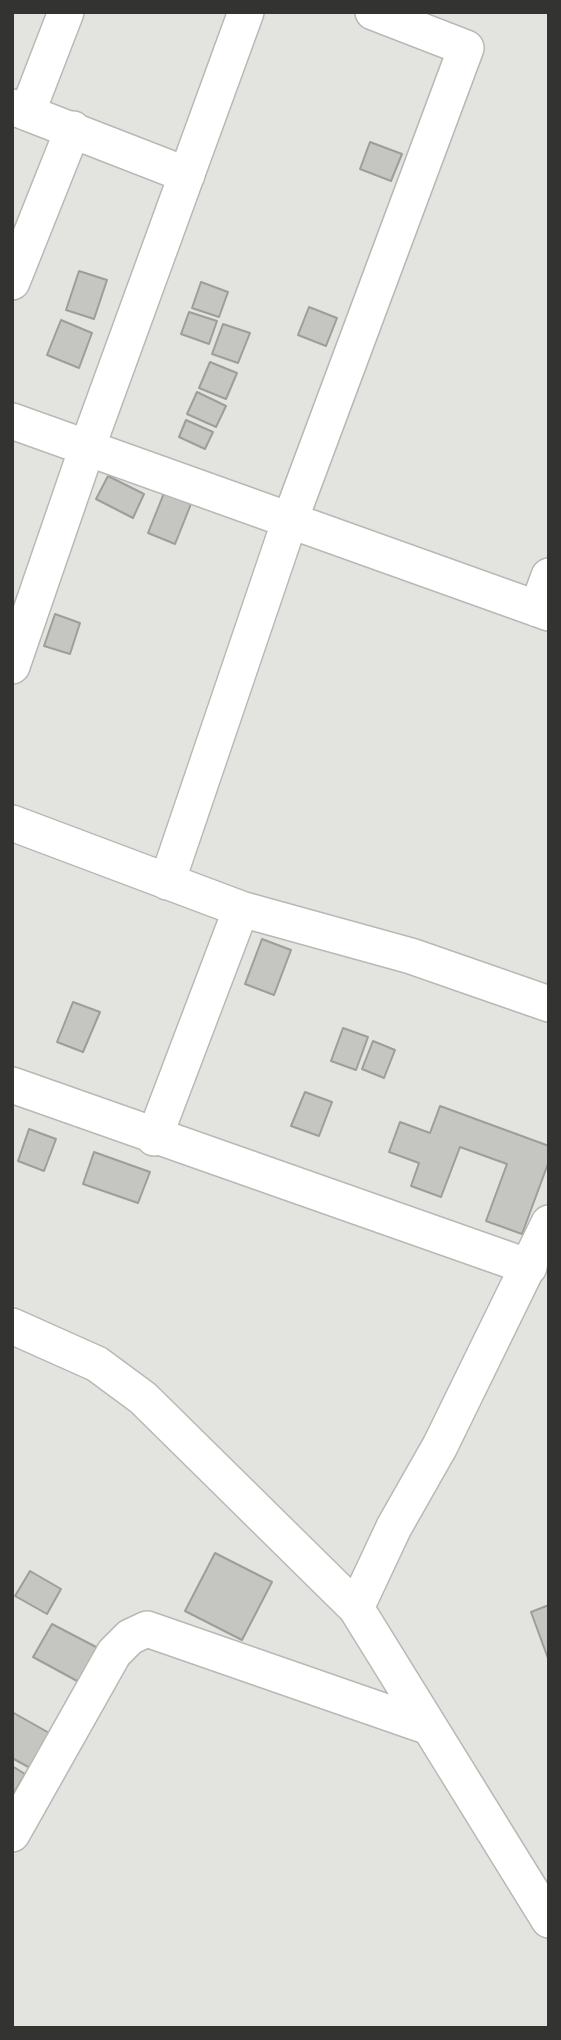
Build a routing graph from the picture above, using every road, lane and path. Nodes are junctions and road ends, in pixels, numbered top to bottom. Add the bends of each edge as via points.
1 (66, 12) edge
2 (246, 12) edge
3 (373, 12) edge
4 (20, 110) edge
5 (73, 129) junction
6 (187, 175) junction
7 (12, 282) edge
8 (12, 421) edge
9 (87, 448) junction
10 (290, 520) junction
11 (549, 576) edge
12 (543, 611) edge
13 (18, 630) edge
14 (12, 666) edge
15 (12, 823) edge
16 (167, 882) junction
17 (241, 909) junction
18 (549, 1004) edge
19 (12, 1085) edge
20 (155, 1138) junction
21 (549, 1223) edge
22 (529, 1267) junction
23 (12, 1326) edge
24 (356, 1608) junction
25 (429, 1727) junction
26 (12, 1834) edge
27 (549, 1920) edge

1 - 4 street
2 - 6 street
3 - 10 street via 467,48
4 - 5 street
5 - 6 street
5 - 7 street
6 - 9 street
8 - 9 street
9 - 10 street
9 - 13 street
10 - 12 street
10 - 16 street
11 - 12 street
13 - 14 street
15 - 16 street
16 - 17 street
17 - 18 street via 411,956
17 - 20 street
19 - 20 street
20 - 22 street
21 - 22 street
22 - 24 street
23 - 24 street via 97,1364 143,1398
24 - 25 street
25 - 26 street via 147,1629 130,1637 114,1653
25 - 27 street

